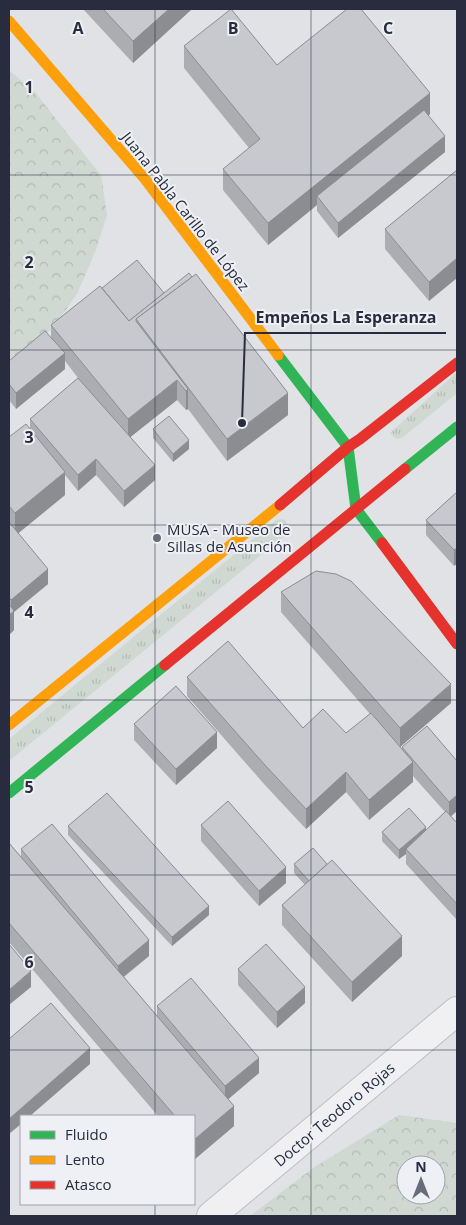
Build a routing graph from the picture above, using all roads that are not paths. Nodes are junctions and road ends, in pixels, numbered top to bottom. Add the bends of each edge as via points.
1 (9, 22) edge
2 (457, 363) edge
3 (457, 427) edge
4 (348, 447) junction
5 (356, 509) junction
6 (457, 644) edge
7 (9, 725) edge
8 (9, 793) edge
9 (457, 1012) edge
10 (211, 1216) edge

1 - 4 main road, Juana Pabla Carillo de López via 145,179
2 - 4 main road
3 - 5 main road
4 - 5 main road, Juana Pabla Carillo de López
4 - 7 main road
5 - 6 main road
5 - 8 main road
9 - 10 street, Doctor Teodoro Rojas

